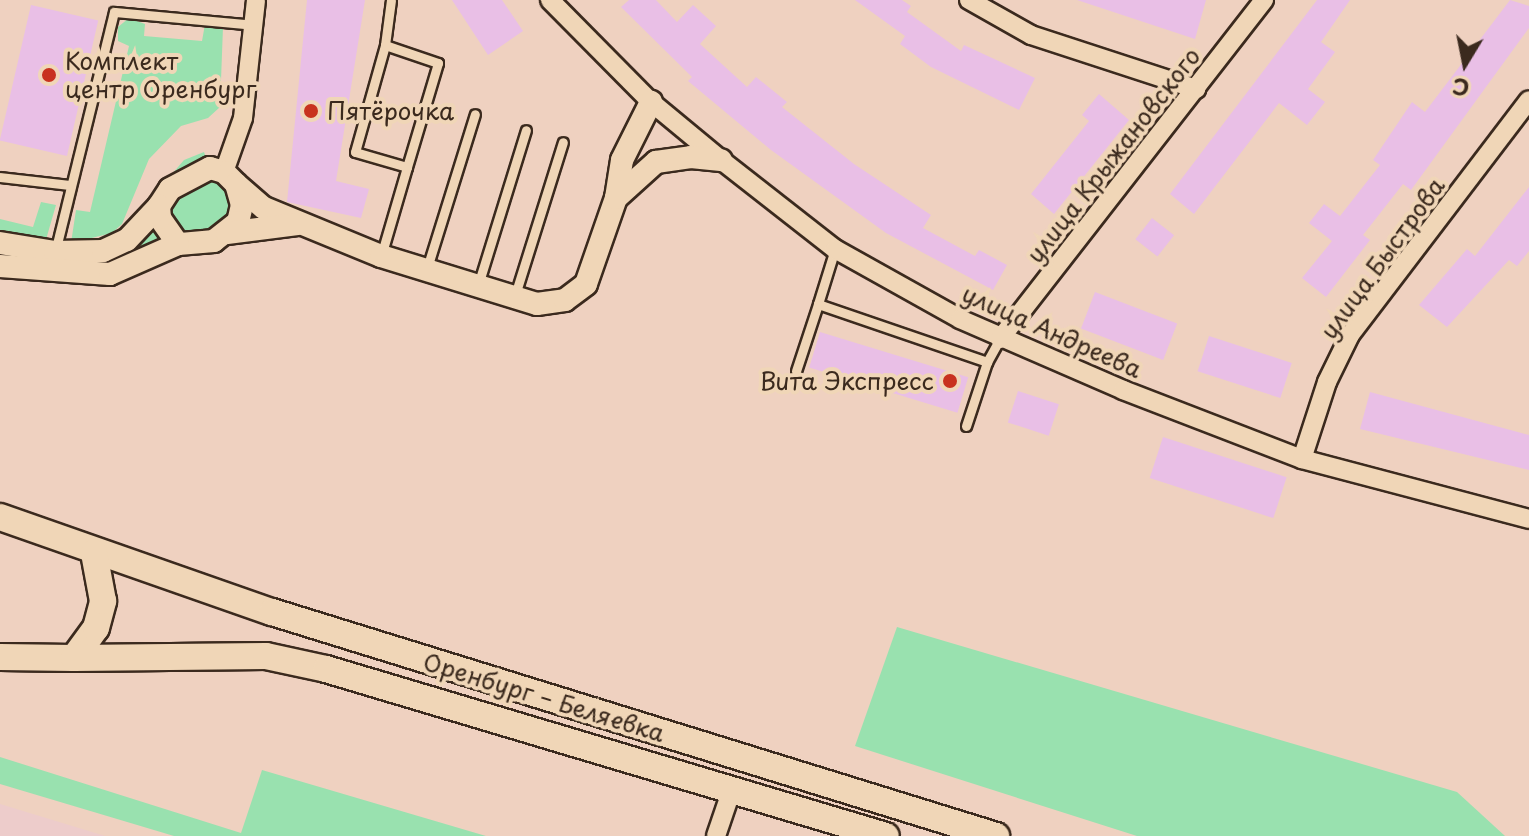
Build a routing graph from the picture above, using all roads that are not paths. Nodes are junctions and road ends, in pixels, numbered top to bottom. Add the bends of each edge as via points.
1 (391, 0) edge
2 (550, 0) edge
3 (969, 0) edge
4 (1264, 0) edge
5 (256, 1) edge
6 (253, 25) junction
7 (385, 45) junction
8 (1196, 89) junction
9 (1529, 100) edge
10 (651, 102) junction
11 (475, 114) dead end
12 (526, 130) dead end
13 (563, 142) dead end
14 (721, 160) junction
15 (407, 167) junction
16 (0, 177) edge
17 (230, 178) junction
18 (70, 185) junction
19 (616, 198) junction
20 (159, 206) junction
21 (299, 223) junction
22 (227, 233) junction
23 (0, 243) edge
24 (178, 244) junction
25 (835, 249) junction
26 (55, 252) junction
27 (381, 256) junction
28 (0, 266) edge
29 (426, 271) junction
30 (477, 289) junction
31 (514, 298) junction
32 (818, 304) junction
33 (1000, 339) junction
34 (987, 362) junction
35 (796, 371) dead end
36 (966, 426) dead end
37 (1302, 459) junction
38 (0, 517) edge
39 (1529, 519) edge
40 (94, 553) junction
41 (0, 657) edge
42 (74, 658) junction
43 (732, 789) junction
44 (716, 836) edge
45 (886, 836) edge
46 (996, 836) edge

1 - 7 lane
2 - 10 street, улица Андреева
3 - 8 street via 1031,35
4 - 8 street, улица Крыжановского
5 - 6 street
6 - 17 street
6 - 18 lane via 114,12
7 - 15 lane via 438,63
7 - 15 lane via 355,152
8 - 33 street, улица Крыжановского
9 - 37 street, улица Быстрова via 1350,335 1327,382
10 - 14 street, улица Андреева
10 - 19 street via 622,160
11 - 29 lane
12 - 30 lane
13 - 31 lane
14 - 19 street via 656,162
14 - 25 street, улица Андреева
15 - 27 lane
16 - 18 lane
17 - 20 street via 210,168 187,177
17 - 21 street via 264,208
17 - 22 street via 242,205 238,222
18 - 26 lane
19 - 31 street via 586,284 565,300 537,304
20 - 24 street via 160,218
20 - 26 street via 127,240 103,251
21 - 22 street
21 - 27 street
22 - 24 street via 193,246
23 - 26 street
24 - 28 street via 110,274
25 - 32 lane
25 - 33 street, улица Андреева
27 - 29 street
29 - 30 street
30 - 31 street
32 - 34 lane
32 - 35 lane
33 - 34 lane
33 - 37 street, улица Андреева
34 - 36 lane
37 - 39 street, улица Андреева
38 - 40 main road, Оренбург – Беляевка
40 - 42 main road via 103,601 96,628
40 - 46 main road, Оренбург – Беляевка
41 - 42 main road, Оренбург – Беляевка
42 - 43 main road, Оренбург – Беляевка via 266,656 401,688
43 - 44 street
43 - 45 main road, Оренбург – Беляевка

